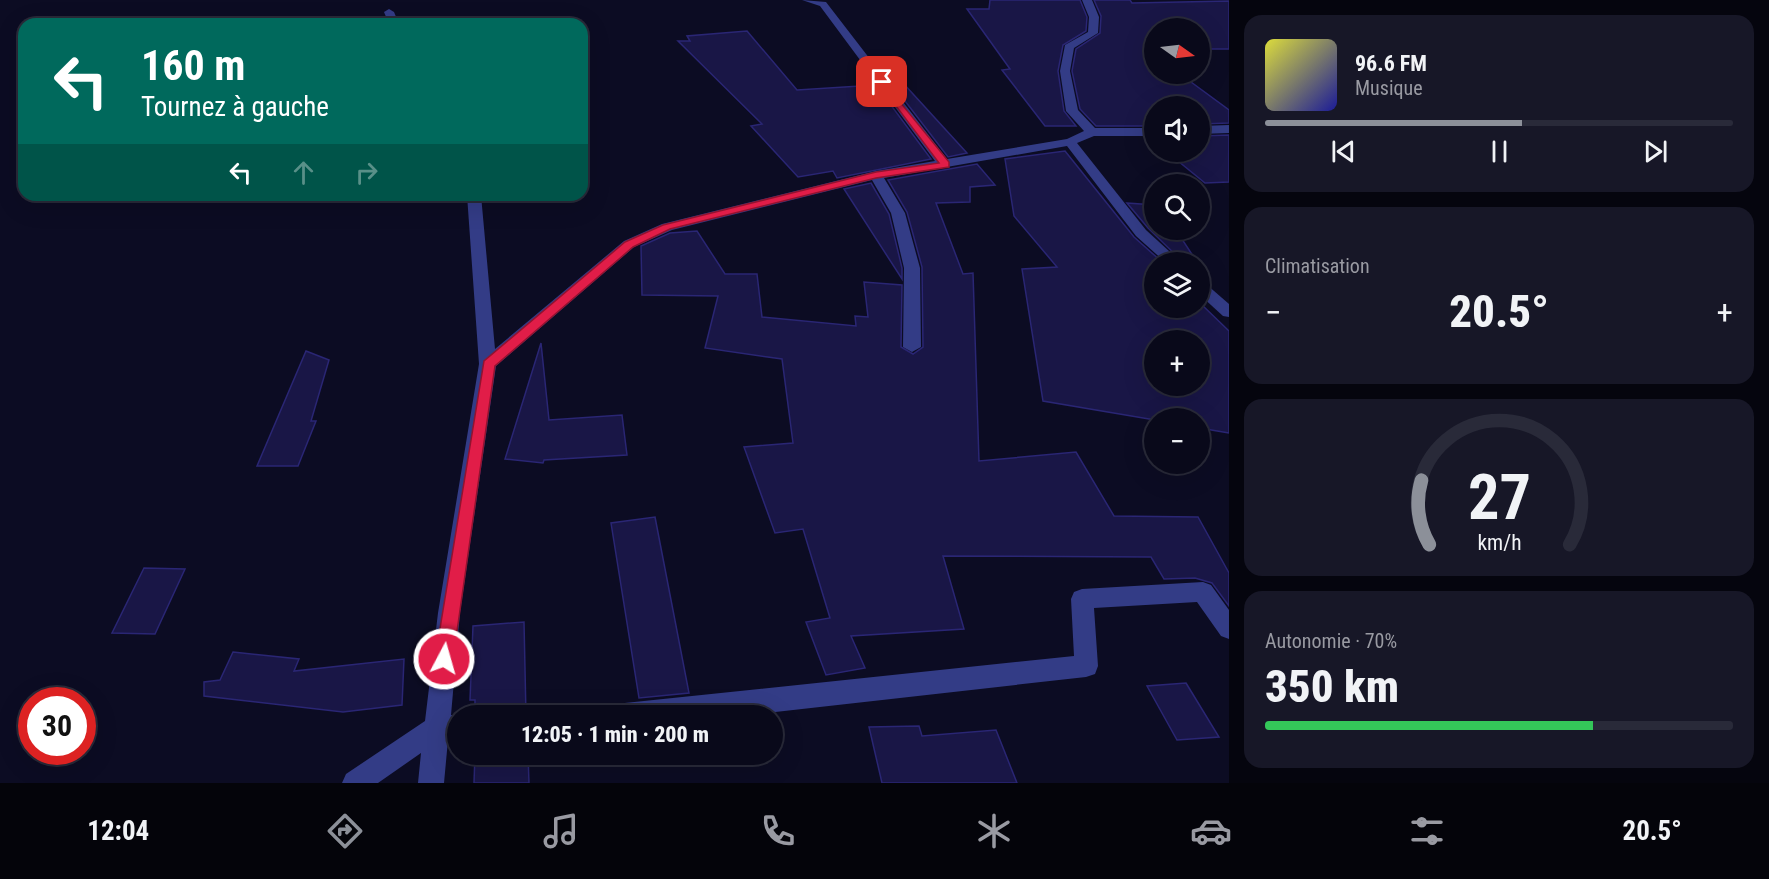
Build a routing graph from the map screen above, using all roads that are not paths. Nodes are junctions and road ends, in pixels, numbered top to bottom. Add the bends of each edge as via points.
1 (807, 0) edge
2 (1087, 0) edge
3 (389, 12) dead end
4 (392, 18) edge
5 (1229, 129) edge
6 (1210, 130) edge
7 (1092, 132) junction
8 (1144, 132) edge
9 (1070, 142) junction
10 (945, 165) junction
11 (876, 175) junction
12 (474, 201) edge
13 (1162, 252) edge
14 (1210, 296) edge
15 (1229, 312) edge
16 (912, 347) dead end
17 (488, 364) junction
18 (1229, 629) edge
19 (447, 705) edge
20 (726, 705) edge
21 (447, 728) edge
22 (355, 783) edge
23 (431, 783) edge

1 - 10 street via 823,4
2 - 7 street via 1094,17 1093,33 1069,47 1065,71 1072,111
3 - 4 street
5 - 6 street
7 - 8 street
7 - 9 street
9 - 10 street
9 - 13 street via 1141,233
10 - 11 street
11 - 16 street via 898,213 912,268
11 - 17 street via 667,227 629,244
12 - 17 street
14 - 15 street
17 - 19 street via 449,613
18 - 20 street via 1203,592 1082,599 1086,666
21 - 22 street
21 - 23 street

